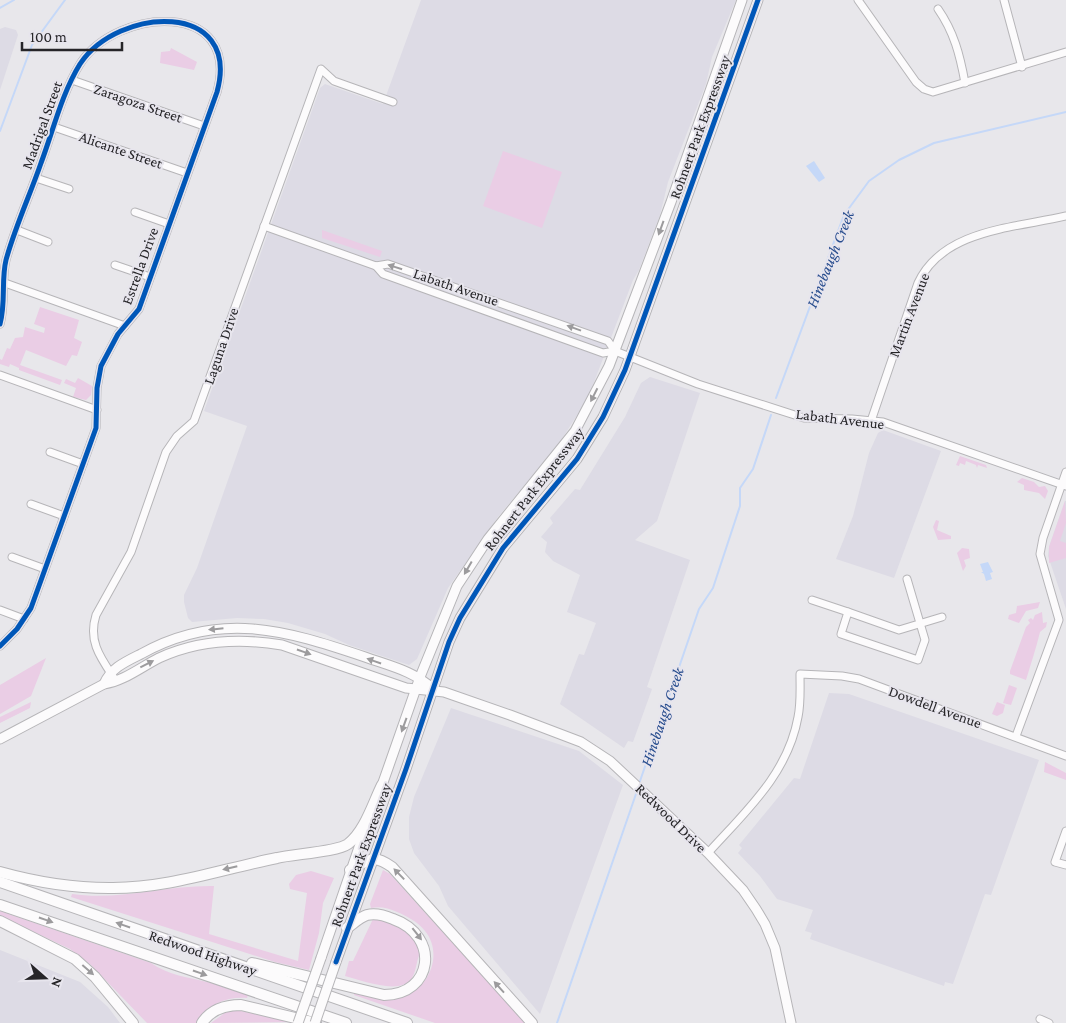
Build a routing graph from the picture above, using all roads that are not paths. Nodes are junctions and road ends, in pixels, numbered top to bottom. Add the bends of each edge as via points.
1 (742, 0) edge
2 (758, 0) edge
3 (858, 0) edge
4 (1004, 0) edge
5 (938, 9) dead end
6 (216, 50) joint
7 (1066, 52) edge
8 (1022, 66) junction
9 (717, 74) junction
10 (72, 80) junction
11 (730, 80) junction
12 (965, 82) junction
13 (393, 102) dead end
14 (204, 126) junction
15 (54, 127) junction
16 (187, 173) junction
17 (36, 178) junction
18 (69, 189) dead end
19 (135, 212) dead end
20 (1066, 216) edge
21 (169, 224) junction
22 (264, 226) junction
23 (17, 230) junction
24 (48, 242) dead end
25 (115, 265) dead end
26 (376, 266) junction
27 (150, 278) junction
28 (5, 283) junction
29 (0, 324) edge
30 (125, 326) junction
31 (615, 351) junction
32 (630, 357) junction
33 (0, 375) edge
34 (97, 410) junction
35 (871, 420) junction
36 (50, 452) dead end
37 (83, 464) junction
38 (1066, 472) edge
39 (1064, 486) edge
40 (31, 504) dead end
41 (513, 509) junction
42 (64, 516) junction
43 (526, 519) junction
44 (12, 557) dead end
45 (45, 569) junction
46 (907, 579) dead end
47 (812, 600) dead end
48 (0, 610) edge
49 (848, 612) junction
50 (942, 617) dead end
51 (24, 619) junction
52 (920, 624) junction
53 (0, 646) edge
54 (109, 671) junction
55 (420, 677) junction
56 (116, 682) junction
57 (104, 684) junction
58 (433, 689) junction
59 (416, 691) junction
60 (1016, 736) junction
61 (0, 739) edge
62 (1066, 756) edge
63 (382, 785) junction
64 (1066, 831) edge
65 (708, 853) junction
66 (372, 858) junction
67 (1066, 865) edge
68 (350, 870) junction
69 (0, 872) edge
70 (0, 882) edge
71 (0, 905) edge
72 (0, 921) edge
73 (347, 928) junction
74 (193, 949) junction
75 (1040, 1019) dead end
76 (133, 1023) edge
77 (202, 1023) edge
78 (298, 1023) edge
79 (315, 1023) edge
80 (346, 1023) edge
81 (407, 1023) edge
82 (532, 1023) edge
83 (791, 1023) edge
84 (1049, 1023) edge

1 - 9 main road, Rohnert Park Expressway
2 - 11 main road, Rohnert Park Expressway
3 - 12 street via 924,89 933,92
4 - 8 street
5 - 12 street via 957,44
6 - 10 street, Madrigal Street via 207,34 183,22 157,20 114,33 102,41 91,51
6 - 14 street, Estrella Drive via 221,73
7 - 8 street
8 - 12 street
9 - 11 main road
9 -> 31 main road, Rohnert Park Expressway
10 - 14 street, Zaragoza Street
10 - 15 street, Madrigal Street
11 - 32 main road, Rohnert Park Expressway
13 - 22 street, Laguna Drive via 334,81 320,69
14 - 16 street, Estrella Drive
15 - 16 street, Alicante Street
15 - 17 street, Madrigal Street
16 - 21 street, Estrella Drive
17 - 18 street
17 - 23 street, Madrigal Street
19 - 21 street
20 - 35 street, Martin Avenue via 960,242 937,257 922,274
21 - 27 street, Estrella Drive
22 - 26 street, Labath Avenue
22 - 54 street, Laguna Drive via 194,421 177,436 166,452 131,552 92,626 93,644
23 - 24 street
23 - 28 street, Madrigal Street via 6,260
25 - 27 street
26 - 31 street, Labath Avenue via 383,274 449,300 603,353
31 -> 26 street, Labath Avenue via 608,340 388,264
27 - 30 street, Estrella Drive via 136,314
28 - 29 street, Madrigal Street
28 - 30 street
30 - 34 street, Estrella Drive via 101,366
31 - 32 street, Labath Avenue
31 -> 41 main road, Rohnert Park Expressway via 574,431
32 - 35 street, Labath Avenue via 708,387 819,420
32 - 43 main road, Rohnert Park Expressway via 590,438 553,489
33 - 34 street
34 - 37 street, Estrella Drive via 96,428
35 - 39 street, Labath Avenue
36 - 37 street
37 - 42 street, Estrella Drive
38 - 39 street
39 - 60 street via 1042,538 1040,554 1059,620
40 - 42 street
41 - 43 main road
41 -> 55 main road, Rohnert Park Expressway via 472,561 457,586
42 - 45 street, Estrella Drive
43 - 58 main road, Rohnert Park Expressway via 473,594 449,642
44 - 45 street
45 - 51 street, Estrella Drive
46 - 52 street
47 - 49 street
48 - 51 street
49 - 52 street via 899,630
49 - 52 street via 841,634 918,660 925,640
50 - 52 street
51 - 53 street, Estrella Drive
55 -> 54 main road, Redwood Drive via 301,636 239,628 188,634 155,646
54 - 56 street, Laguna Drive
54 - 57 main road
55 - 58 main road, Redwood Drive
55 - 59 main road, Rohnert Park Expressway
56 - 57 main road, Redwood Drive
56 -> 59 main road, Redwood Drive via 181,650 212,642 250,641 294,648
57 - 61 main road, Redwood Drive
58 - 59 main road, Redwood Drive
58 - 65 main road, Redwood Drive via 581,742 610,761
58 - 66 main road, Rohnert Park Expressway
59 -> 63 main road, Rohnert Park Expressway
60 - 62 street, Dowdell Avenue
60 - 65 street, Dowdell Avenue via 858,679 800,674 799,714 783,763 763,794
63 - 68 main road, Rohnert Park Expressway
63 -> 69 highway via 357,836 345,846 126,888 55,885
64 - 67 street via 1055,862
65 - 83 main road, Redwood Drive via 743,890 765,924 782,971
66 - 68 highway
66 - 73 main road, Rohnert Park Expressway
82 -> 66 highway via 399,874 384,861
68 - 78 main road, Rohnert Park Expressway, bridge
74 -> 70 highway, Redwood Highway
71 -> 80 highway, Redwood Highway
72 -> 76 highway via 75,959 95,976
73 -> 74 highway via 374,914 413,929 424,946 426,958 415,984 393,995 377,994
73 - 79 main road, Rohnert Park Expressway, bridge
74 - 81 highway, Redwood Highway
75 - 84 street
77 - 79 highway via 211,1013 230,1005

